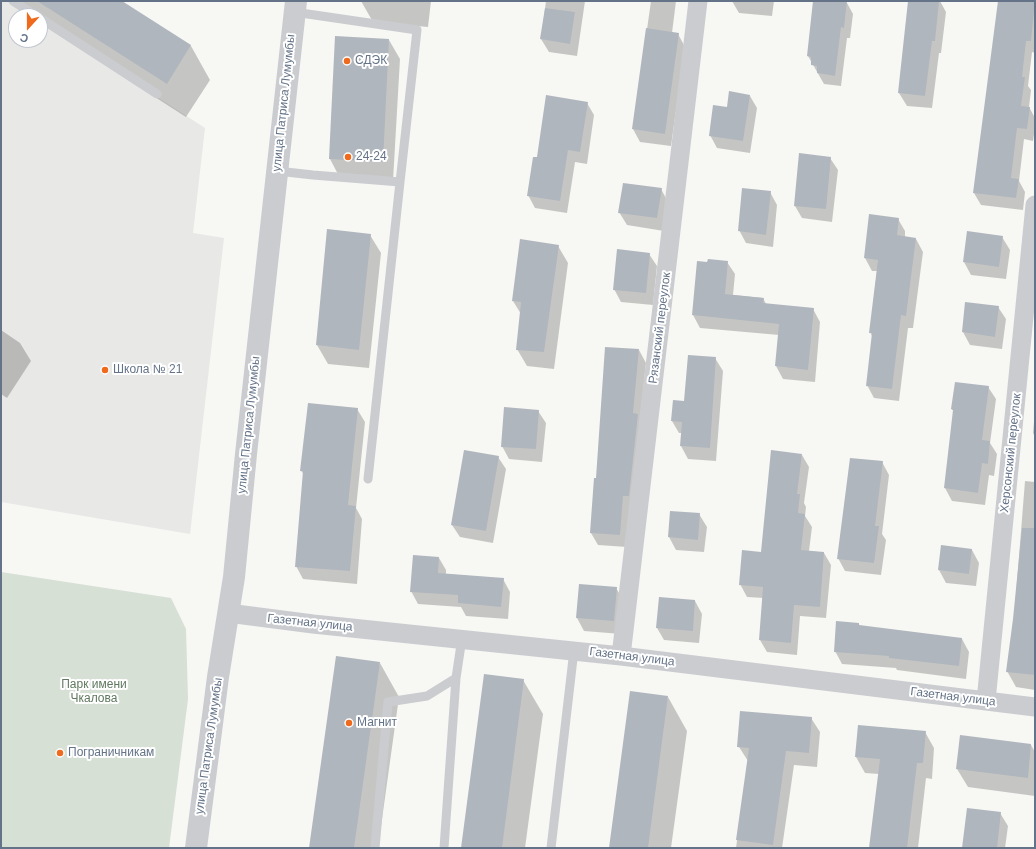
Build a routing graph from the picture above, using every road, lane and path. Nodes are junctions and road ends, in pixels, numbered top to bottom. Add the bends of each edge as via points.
1 (13, 1) edge
2 (698, 1) edge
3 (295, 6) edge
4 (24, 8) edge
5 (48, 23) edge
6 (157, 94) dead end
7 (277, 170) junction
8 (400, 182) junction
9 (1035, 205) edge
10 (368, 479) dead end
11 (228, 614) junction
12 (462, 638) junction
13 (574, 650) junction
14 (621, 656) junction
15 (456, 678) junction
16 (986, 701) junction
17 (1035, 707) edge
18 (196, 848) edge
19 (375, 848) edge
20 (444, 848) edge
21 (551, 848) edge

1 - 4 lane
2 - 14 street, Рязанский переулок
3 - 7 street, улица Патриса Лумумбы
3 - 8 lane via 417,30
5 - 6 lane
7 - 8 lane
7 - 11 street, улица Патриса Лумумбы
8 - 10 lane
9 - 16 street, Херсонский переулок
11 - 12 street, Газетная улица
11 - 18 street, улица Патриса Лумумбы
12 - 13 street, Газетная улица
12 - 15 lane
13 - 14 street, Газетная улица
13 - 21 lane
14 - 16 street, Газетная улица
15 - 19 lane via 427,696 388,702
15 - 20 lane
16 - 17 street, Газетная улица

